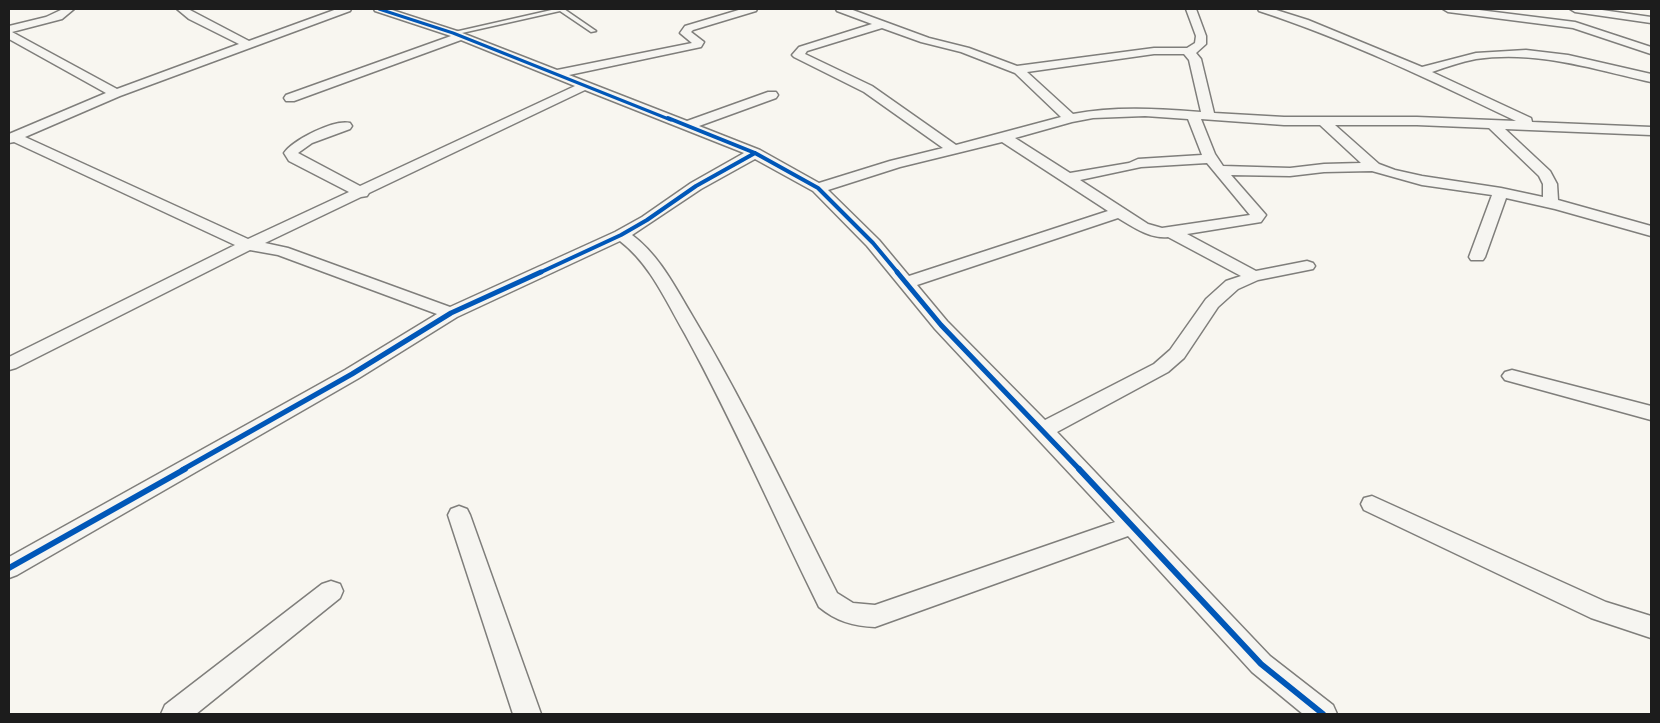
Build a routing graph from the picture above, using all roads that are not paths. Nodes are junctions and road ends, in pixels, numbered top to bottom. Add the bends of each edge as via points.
1 (69, 9) edge
2 (182, 9) edge
3 (346, 9) edge
4 (379, 9) edge
5 (561, 9) edge
6 (752, 9) edge
7 (841, 9) edge
8 (1191, 9) edge
9 (1263, 9) edge
10 (1448, 9) edge
11 (1575, 9) edge
12 (1651, 20) edge
13 (882, 24) junction
14 (1575, 25) junction
15 (9, 30) edge
16 (593, 31) dead end
17 (457, 34) junction
18 (9, 35) edge
19 (246, 44) junction
20 (1651, 51) edge
21 (1189, 52) junction
22 (1018, 70) junction
23 (1421, 71) junction
24 (557, 74) junction
25 (1651, 78) edge
26 (586, 85) junction
27 (116, 93) junction
28 (772, 95) dead end
29 (290, 98) dead end
30 (1193, 115) junction
31 (1209, 117) junction
32 (1070, 118) junction
33 (1324, 122) junction
34 (1492, 124) junction
35 (1533, 125) junction
36 (345, 126) dead end
37 (686, 126) junction
38 (1649, 132) edge
39 (1004, 137) junction
40 (11, 138) edge
41 (953, 150) junction
42 (755, 153) junction
43 (1215, 165) junction
44 (1374, 168) junction
45 (1067, 178) junction
46 (818, 188) junction
47 (1501, 192) junction
48 (362, 193) junction
49 (1551, 202) junction
50 (1120, 212) junction
51 (1651, 232) edge
52 (1173, 233) junction
53 (621, 235) junction
54 (248, 245) junction
55 (1477, 257) dead end
56 (1307, 266) dead end
57 (1254, 276) junction
58 (905, 283) junction
59 (451, 313) junction
60 (9, 364) edge
61 (1512, 376) dead end
62 (1651, 413) edge
63 (1043, 430) junction
64 (1372, 504) dead end
65 (459, 515) dead end
66 (1132, 525) junction
67 (9, 568) edge
68 (331, 591) dead end
69 (1651, 627) edge
70 (175, 714) edge
71 (527, 714) edge
72 (1323, 714) edge

1 - 15 street via 57,16
2 - 19 street
3 - 19 street
4 - 17 street
5 - 16 lane
5 - 17 lane
6 - 24 street via 685,30 698,42 697,45
7 - 13 street
8 - 21 street via 1201,36 1200,44
9 - 23 street via 1304,22
10 - 14 street
11 - 12 street
11 - 14 street
13 - 22 street
13 - 41 street via 803,49 798,55 868,89
14 - 20 street
17 - 24 street
17 - 29 street
18 - 27 street
19 - 27 street
21 - 22 street via 1154,51
21 - 31 street via 1195,59
22 - 32 street
23 - 25 street via 1486,54 1528,54 1573,60
23 - 35 street
24 - 26 street
26 - 37 street
26 - 48 street
27 - 40 street
28 - 37 street
30 - 31 street
30 - 32 street via 1145,112
30 - 43 street
31 - 33 street
32 - 39 street
33 - 34 street
33 - 44 street
34 - 35 street
34 - 49 street via 1545,174 1550,184
35 - 38 street
36 - 48 street via 304,142 291,153 294,158
37 - 42 street
39 - 41 street
39 - 45 street
40 - 54 street
41 - 46 street
42 - 46 street
42 - 53 street via 696,186
43 - 44 street via 1290,172
43 - 45 street via 1138,163
43 - 52 street via 1258,215 1257,218
44 - 47 street via 1395,175
45 - 50 street
46 - 58 street via 873,243
47 - 49 street
47 - 55 street
48 - 54 street
49 - 51 street
50 - 52 street via 1153,232
50 - 58 street
52 - 57 street
53 - 59 street
53 - 66 street via 652,263 687,322 828,600 841,612 875,616
54 - 59 street via 282,251
54 - 60 street
56 - 57 street
57 - 63 street via 1232,285 1212,303 1177,354 1161,368
58 - 63 street
59 - 67 street via 352,374
61 - 62 street
63 - 66 street
64 - 69 street via 1600,611
65 - 71 street
66 - 72 street via 1262,664
68 - 70 street

